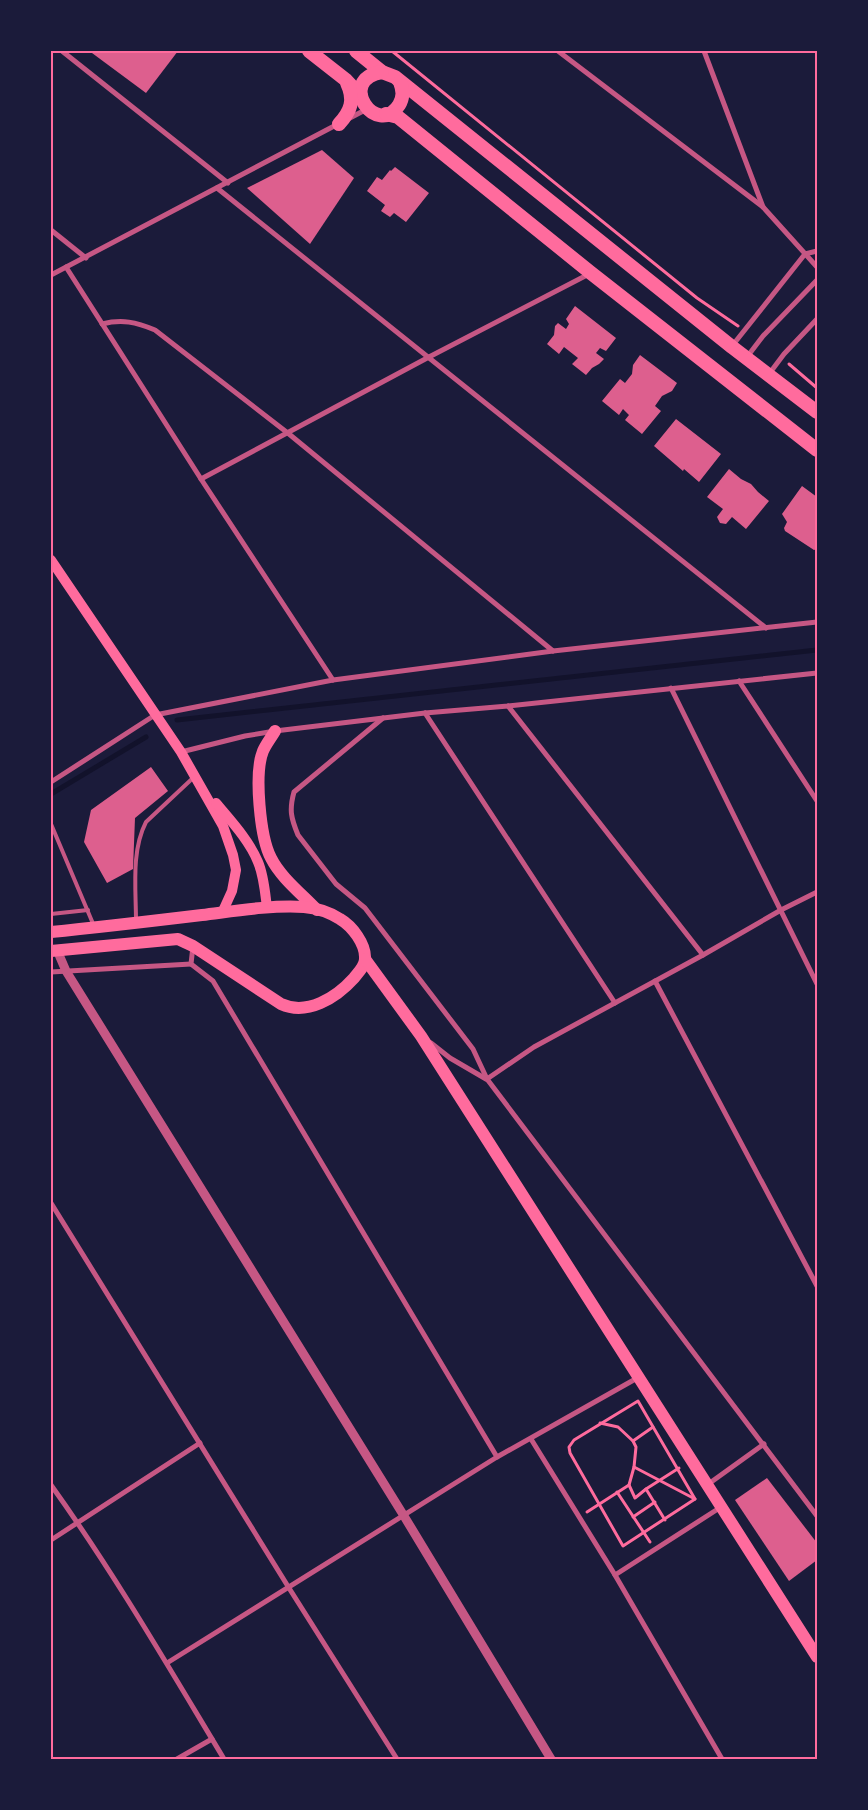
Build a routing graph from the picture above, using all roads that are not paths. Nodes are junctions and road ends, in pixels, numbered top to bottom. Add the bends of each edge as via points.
1 (62, 51) edge
2 (309, 51) edge
3 (356, 51) edge
4 (558, 51) edge
5 (704, 51) edge
6 (382, 72) junction
7 (346, 80) junction
8 (400, 82) junction
9 (364, 103) junction
10 (386, 114) junction
11 (339, 124) junction
12 (228, 182) junction
13 (217, 188) junction
14 (763, 207) junction
15 (51, 230) edge
16 (817, 251) edge
17 (805, 254) junction
18 (86, 258) junction
19 (66, 267) junction
20 (817, 267) edge
21 (591, 273) junction
22 (51, 275) edge
23 (817, 280) edge
24 (817, 319) edge
25 (102, 324) junction
26 (732, 347) junction
27 (429, 357) junction
28 (746, 358) junction
29 (768, 374) junction
30 (817, 412) edge
31 (289, 434) junction
32 (817, 450) edge
33 (201, 479) junction
34 (51, 560) edge
35 (817, 622) edge
36 (766, 628) junction
37 (553, 651) junction
38 (817, 673) edge
39 (333, 680) junction
40 (739, 681) junction
41 (671, 688) junction
42 (508, 706) junction
43 (425, 713) junction
44 (155, 715) junction
45 (383, 718) junction
46 (275, 731) junction
47 (181, 752) junction
48 (198, 780) junction
49 (51, 782) edge
50 (817, 801) edge
51 (51, 824) edge
52 (817, 892) edge
53 (267, 908) junction
54 (88, 910) junction
55 (317, 910) junction
56 (781, 910) junction
57 (222, 913) junction
58 (51, 914) edge
59 (136, 923) junction
60 (95, 928) junction
61 (51, 932) edge
62 (193, 946) junction
63 (54, 951) edge
64 (703, 955) junction
65 (365, 959) junction
66 (191, 964) junction
67 (66, 970) junction
68 (51, 972) edge
69 (655, 981) junction
70 (817, 984) edge
71 (615, 1003) junction
72 (421, 1036) junction
73 (487, 1080) junction
74 (51, 1203) edge
75 (817, 1286) edge
76 (639, 1377) junction
77 (531, 1439) junction
78 (200, 1443) junction
79 (764, 1444) junction
80 (497, 1457) junction
81 (51, 1485) edge
82 (706, 1485) junction
83 (721, 1507) junction
84 (404, 1516) junction
85 (817, 1516) edge
86 (78, 1522) junction
87 (51, 1540) edge
88 (615, 1574) junction
89 (289, 1588) junction
90 (817, 1657) edge
91 (167, 1663) junction
92 (212, 1739) junction
93 (177, 1759) edge
94 (224, 1759) edge
95 (398, 1759) edge
96 (551, 1759) edge
97 (722, 1759) edge

1 - 12 street
2 - 7 highway
3 - 6 highway
4 - 14 street
5 - 14 street
6 - 8 highway
6 - 9 highway via 364,82 361,89
7 - 9 highway
7 - 11 highway via 352,101 347,116
8 - 10 highway via 401,102 398,108
8 - 26 highway
9 - 10 highway via 373,113
9 - 11 street
10 - 21 highway via 398,117 411,127
11 - 12 street
12 - 13 street
13 - 18 street
13 - 27 street
14 - 17 street
15 - 18 street
16 - 17 street
17 - 20 street
17 - 26 street
18 - 19 street
19 - 22 street
19 - 25 street
21 - 27 street
21 - 32 highway
23 - 28 street
24 - 29 street
25 - 31 street via 125,320 154,330
25 - 33 street
26 - 28 highway
27 - 31 street
27 - 36 street
28 - 29 highway
29 - 30 highway
31 - 33 street
31 - 37 street
33 - 39 street
34 - 44 main road
35 - 36 street
36 - 37 street
37 - 39 street
38 - 40 street
39 - 44 street
40 - 41 street
40 - 50 street
41 - 42 street
41 - 56 street
42 - 43 street
42 - 64 street
43 - 45 street
43 - 71 street
44 - 47 main road
44 - 49 street
45 - 46 street
45 - 73 street via 294,792 290,806 295,826 298,835 336,884 365,908 473,1049
46 - 47 street
46 - 55 main road via 263,751 260,766 263,839 285,878
47 - 48 main road
48 - 53 main road via 257,860
48 - 57 main road via 223,826 234,855 236,870
48 - 59 lane via 146,822 142,829 136,868
51 - 54 lane
52 - 56 street
53 - 55 main road via 305,907
53 - 57 main road
54 - 58 lane
54 - 60 lane
55 - 65 main road via 340,919 355,933 362,944
56 - 64 street
56 - 70 street
57 - 59 main road
59 - 60 main road
60 - 61 main road
62 - 63 main road via 171,938
62 - 65 main road via 290,1008 313,1006 330,998 360,971
62 - 66 street
63 - 67 street
64 - 69 street
65 - 72 main road
66 - 67 street
66 - 80 street via 213,981
67 - 68 street
67 - 84 street
69 - 71 street
69 - 75 street
71 - 73 street via 534,1047
72 - 73 street
72 - 76 main road
73 - 79 street
74 - 78 street
76 - 77 street
76 - 82 main road
77 - 80 street
77 - 88 street
78 - 86 street
78 - 89 street
79 - 82 street
79 - 85 street
80 - 84 street
81 - 86 street
82 - 83 main road
83 - 88 street
83 - 90 main road
84 - 89 street
84 - 96 street
86 - 87 street
86 - 91 street
88 - 97 street
89 - 91 street
89 - 95 street
91 - 92 street
92 - 93 street
92 - 94 street

